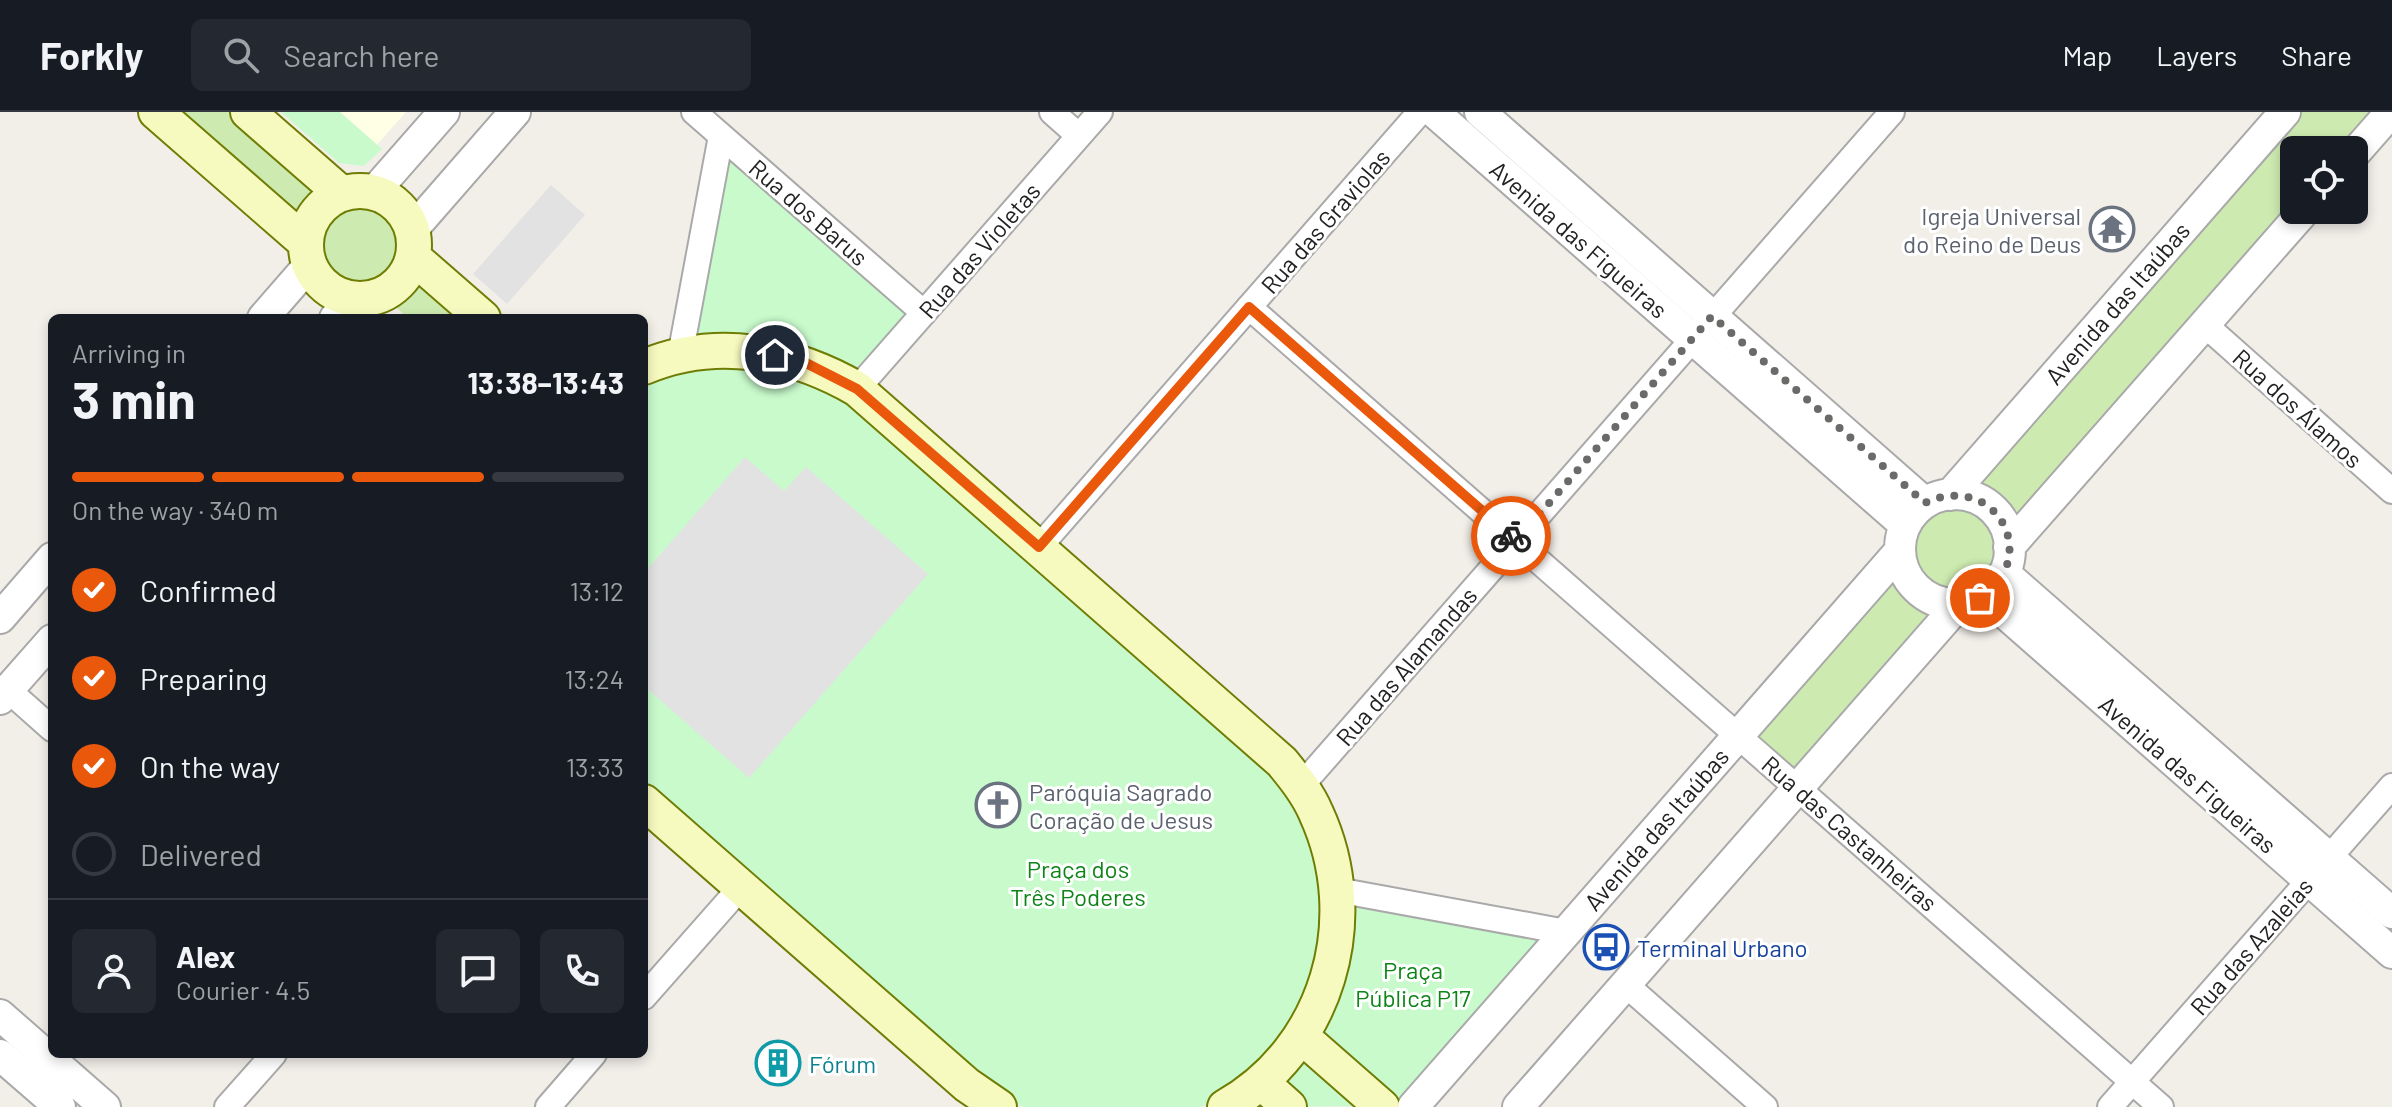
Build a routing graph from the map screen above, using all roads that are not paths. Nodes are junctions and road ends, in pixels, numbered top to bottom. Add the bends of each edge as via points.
1 (156, 112) edge
2 (248, 112) edge
3 (444, 112) edge
4 (515, 112) edge
5 (694, 112) edge
6 (1052, 112) edge
7 (1100, 112) edge
8 (1420, 112) edge
9 (1434, 112) edge
10 (1480, 112) edge
11 (1892, 112) edge
12 (2285, 112) edge
13 (2391, 112) edge
14 (721, 136) junction
15 (1079, 136) junction
16 (2368, 138) edge
17 (358, 194) junction
18 (2293, 224) edge
19 (413, 243) junction
20 (308, 254) junction
21 (1249, 307) junction
22 (361, 308) edge
23 (924, 313) junction
24 (266, 314) edge
25 (479, 314) edge
26 (1712, 316) junction
27 (2204, 324) junction
28 (1693, 339) junction
29 (680, 356) junction
30 (648, 366) edge
31 (857, 389) junction
32 (2392, 491) edge
33 (1937, 499) junction
34 (1902, 539) junction
35 (1516, 541) junction
36 (1039, 547) junction
37 (48, 563) edge
38 (1989, 580) junction
39 (0, 618) edge
40 (48, 645) edge
41 (4, 695) edge
42 (48, 726) edge
43 (1738, 736) junction
44 (1301, 786) junction
45 (2392, 786) edge
46 (1798, 788) junction
47 (648, 806) edge
48 (2329, 857) junction
49 (2309, 880) junction
50 (741, 887) junction
51 (1337, 890) junction
52 (2392, 913) edge
53 (1566, 932) junction
54 (2392, 953) edge
55 (1625, 984) junction
56 (648, 992) edge
57 (0, 1015) edge
58 (1301, 1036) junction
59 (0, 1055) edge
60 (48, 1057) edge
61 (49, 1058) edge
62 (270, 1058) edge
63 (591, 1058) edge
64 (1261, 1082) junction
65 (2132, 1082) junction
66 (60, 1107) edge
67 (105, 1107) edge
68 (227, 1107) edge
69 (548, 1107) edge
70 (999, 1107) edge
71 (1225, 1107) edge
72 (1289, 1107) edge
73 (1382, 1107) edge
74 (1413, 1107) edge
75 (1518, 1107) edge
76 (1765, 1107) edge
77 (2110, 1107) edge
78 (2161, 1107) edge

1 - 20 main road
2 - 17 main road
3 - 17 street
4 - 19 street
5 - 14 street, Rua dos Barus
6 - 15 street
7 - 15 street, Rua das Violetas
8 - 21 street, Rua das Graviolas
9 - 28 street, Avenida das Figueiras
10 - 26 street, Avenida das Figueiras
11 - 26 street, Rua das Alamandas
12 - 33 street, Avenida das Itaúbas
13 - 16 street
14 - 23 street, Rua dos Barus
14 - 29 street
15 - 23 street, Rua das Violetas
17 - 19 main road via 398,207
17 - 20 main road via 331,199 316,213 308,232
18 - 27 street
19 - 22 main road via 411,266 398,284
19 - 25 main road
20 - 22 main road via 320,281
20 - 24 street
21 - 35 street, Rua das Castanheiras
21 - 36 street, Rua das Graviolas
23 - 31 street, Rua das Violetas
26 - 28 street, Rua das Alamandas
26 - 33 street, Avenida das Figueiras
27 - 32 street, Rua dos Álamos
27 - 38 street
28 - 34 street, Avenida das Figueiras
28 - 35 street, Rua das Alamandas
29 - 30 main road
29 - 31 main road via 715,351 775,355 818,368
31 - 36 main road
33 - 34 street via 1914,512
33 - 38 street, Avenida das Figueiras via 1970,496 2004,524
34 - 38 street, Avenida das Figueiras via 1907,578 1939,602
34 - 43 street, Avenida das Itaúbas
35 - 43 street, Rua das Castanheiras
35 - 44 street, Rua das Alamandas
36 - 44 main road via 1272,751
37 - 39 street
38 - 46 street
38 - 48 street, Avenida das Figueiras
38 - 49 street, Avenida das Figueiras
40 - 41 street
41 - 42 street
43 - 46 street, Rua das Castanheiras
43 - 53 street, Avenida das Itaúbas
44 - 51 main road via 1327,839
45 - 48 street, Rua das Azaleias
46 - 55 street
46 - 65 street, Rua das Castanheiras
47 - 50 main road
48 - 49 street, Rua das Azaleias
48 - 52 street, Avenida das Figueiras
49 - 54 street, Avenida das Figueiras
49 - 65 street, Rua das Azaleias
50 - 56 street
50 - 70 main road via 967,1085
51 - 53 street
51 - 58 main road via 1338,927 1327,985
53 - 74 street, Avenida das Itaúbas
55 - 75 street
55 - 76 street
57 - 60 street
58 - 64 main road
58 - 73 main road
59 - 66 street
61 - 67 street
62 - 68 street
63 - 69 street
64 - 71 main road
64 - 72 main road
65 - 77 street, Rua das Azaleias
65 - 78 street, Rua das Castanheiras

